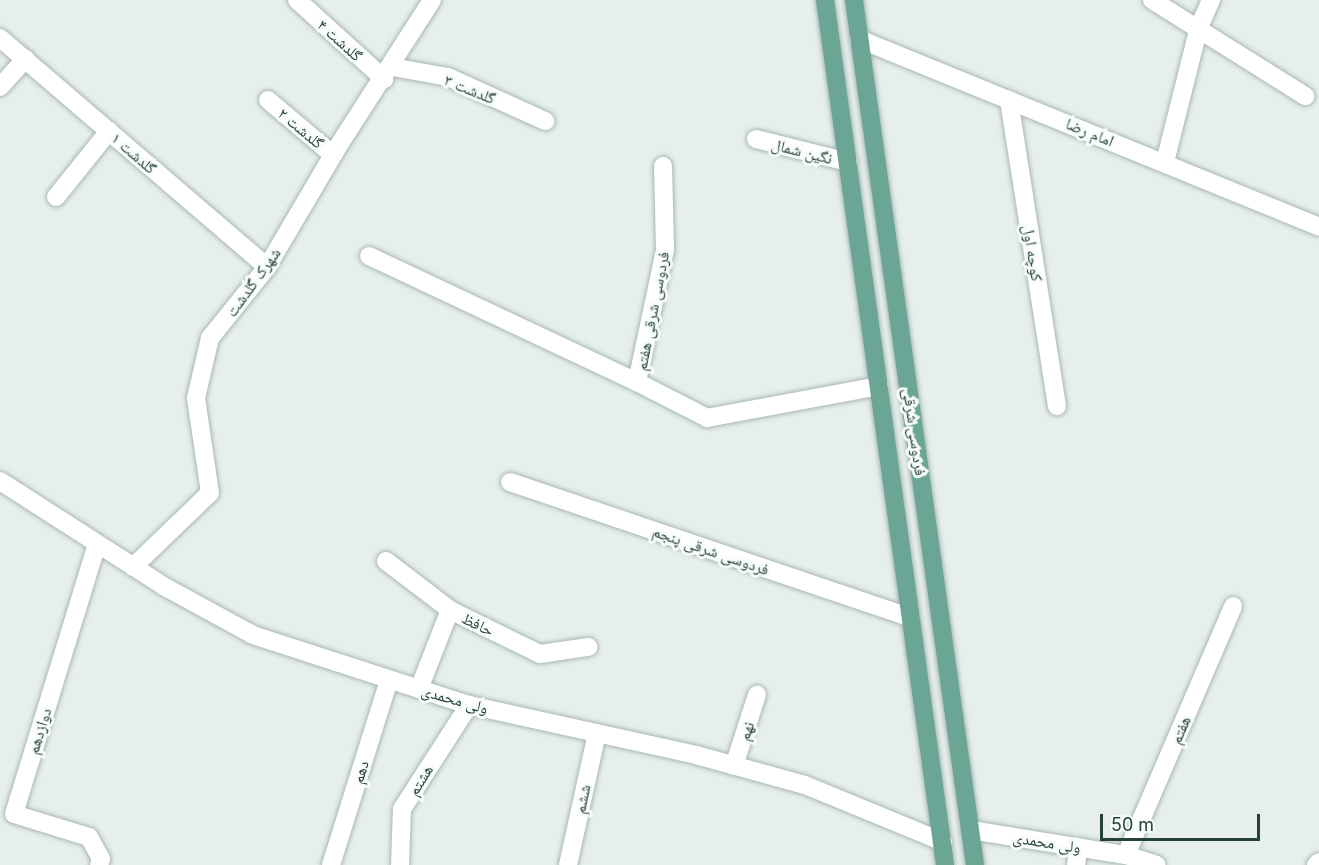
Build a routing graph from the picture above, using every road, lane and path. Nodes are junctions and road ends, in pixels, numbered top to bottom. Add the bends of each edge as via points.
1 (297, 0) edge
2 (432, 0) edge
3 (825, 0) edge
4 (854, 0) edge
5 (1152, 0) edge
6 (1211, 0) edge
7 (1199, 27) junction
8 (0, 38) edge
9 (859, 39) junction
10 (25, 59) junction
11 (388, 73) junction
12 (0, 87) edge
13 (1305, 96) dead end
14 (1009, 99) junction
15 (268, 100) dead end
16 (544, 121) dead end
17 (109, 131) junction
18 (756, 139) dead end
19 (333, 155) junction
20 (848, 162) junction
21 (1165, 162) junction
22 (663, 166) dead end
23 (56, 196) dead end
24 (1319, 227) edge
25 (369, 256) dead end
26 (267, 267) junction
27 (637, 382) junction
28 (879, 386) junction
29 (1057, 406) dead end
30 (0, 481) edge
31 (510, 482) dead end
32 (97, 544) junction
33 (386, 561) dead end
34 (133, 567) junction
35 (1233, 606) dead end
36 (450, 610) junction
37 (911, 618) junction
38 (588, 647) dead end
39 (388, 680) junction
40 (419, 689) junction
41 (757, 695) dead end
42 (469, 705) junction
43 (597, 733) junction
44 (734, 766) junction
45 (971, 830) junction
46 (942, 842) junction
47 (1126, 855) junction
48 (1077, 856) edge
49 (99, 865) edge
50 (331, 865) edge
51 (400, 865) edge
52 (568, 865) edge
53 (945, 865) edge
54 (975, 865) edge
55 (1156, 865) edge

1 - 11 street, گلدشت ۴
2 - 11 street, شهرک گلدشت
3 - 20 main road, فردوسی شرقی
4 - 9 main road, فردوسی شرقی
5 - 7 street
6 - 7 street
7 - 13 street
7 - 21 street
8 - 10 street, گلدشت ۱
9 - 14 street, امام رضا
9 - 45 main road, فردوسی شرقی
10 - 12 street
10 - 17 street, گلدشت ۱
11 - 16 street, گلدشت ۳ via 448,77
11 - 19 street, شهرک گلدشت
14 - 21 street, امام رضا
14 - 29 street, کوچه اول
15 - 19 street, گلدشت ۲
17 - 23 street
17 - 26 street, گلدشت ۱
18 - 20 street, نگین شمال
19 - 26 street, شهرک گلدشت
20 - 28 main road, فردوسی شرقی
21 - 24 street, امام رضا
22 - 27 street, فردوسی شرقی هفتم via 665,250
25 - 27 street
26 - 34 street, شهرک گلدشت via 210,338 196,398 210,493
27 - 28 street, فردوسی شرقی هفتم via 707,418
28 - 37 main road, فردوسی شرقی
30 - 32 street, ولی محمدی
31 - 37 street, فردوسی شرقی پنجم
32 - 34 street, ولی محمدی
32 - 49 street, دوازدهم via 14,814 89,837 101,859
33 - 36 street
34 - 39 street, ولی محمدی via 253,635
35 - 47 street, هفتم
36 - 38 street, حافظ via 540,654
36 - 40 street, حافظ
37 - 46 main road, فردوسی شرقی
39 - 40 street, ولی محمدی
39 - 50 street, دهم
40 - 42 street, ولی محمدی
41 - 44 street, نهم
42 - 43 street, ولی محمدی
42 - 51 street, هشتم via 402,809
43 - 44 street, ولی محمدی
43 - 52 street, ششم
44 - 46 street, ولی محمدی via 804,785
45 - 48 street, ولی محمدی
45 - 54 main road, فردوسی شرقی
46 - 53 main road, فردوسی شرقی
47 - 48 street, ولی محمدی
47 - 55 street, ولی محمدی

